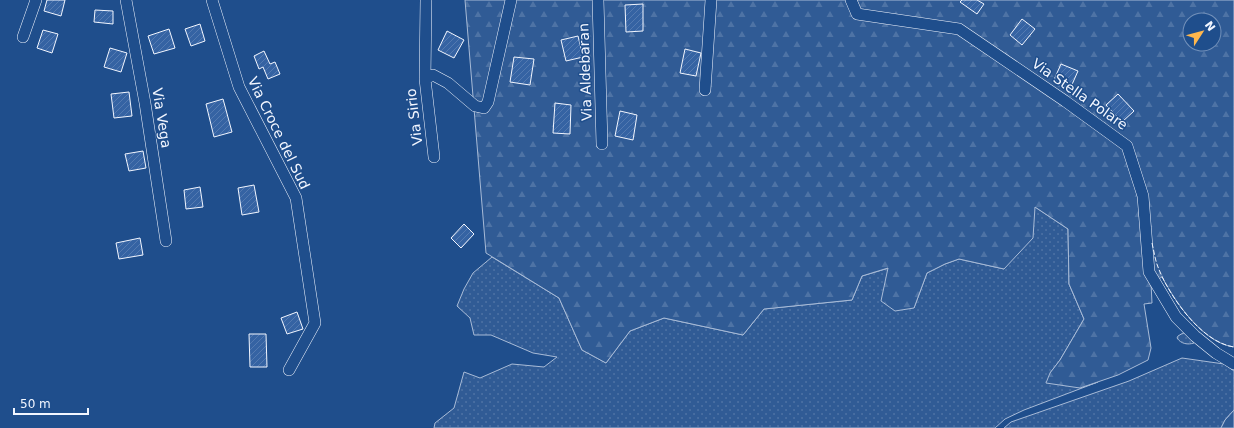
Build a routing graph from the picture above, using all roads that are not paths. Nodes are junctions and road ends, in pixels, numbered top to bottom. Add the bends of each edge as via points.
1 (36, 0) edge
2 (126, 0) edge
3 (212, 0) edge
4 (426, 0) edge
5 (511, 0) edge
6 (598, 0) edge
7 (710, 0) edge
8 (851, 0) edge
9 (23, 37) dead end
10 (425, 79) junction
11 (705, 90) dead end
12 (602, 144) dead end
13 (434, 157) dead end
14 (166, 241) dead end
15 (1234, 364) edge
16 (289, 370) dead end

1 - 9 street
2 - 14 street, Via Vega
3 - 16 street, Via Croce del Sud via 239,86 296,198 315,323
4 - 10 street
5 - 10 street, Via Sirio via 488,102 484,108 475,106 448,83 433,75
6 - 12 street, Via Aldebaran
7 - 11 street
8 - 15 street, Via Stella Polare via 857,14 959,29 1127,146 1143,196 1149,272 1176,317 1195,336
10 - 13 street, Via Sirio

